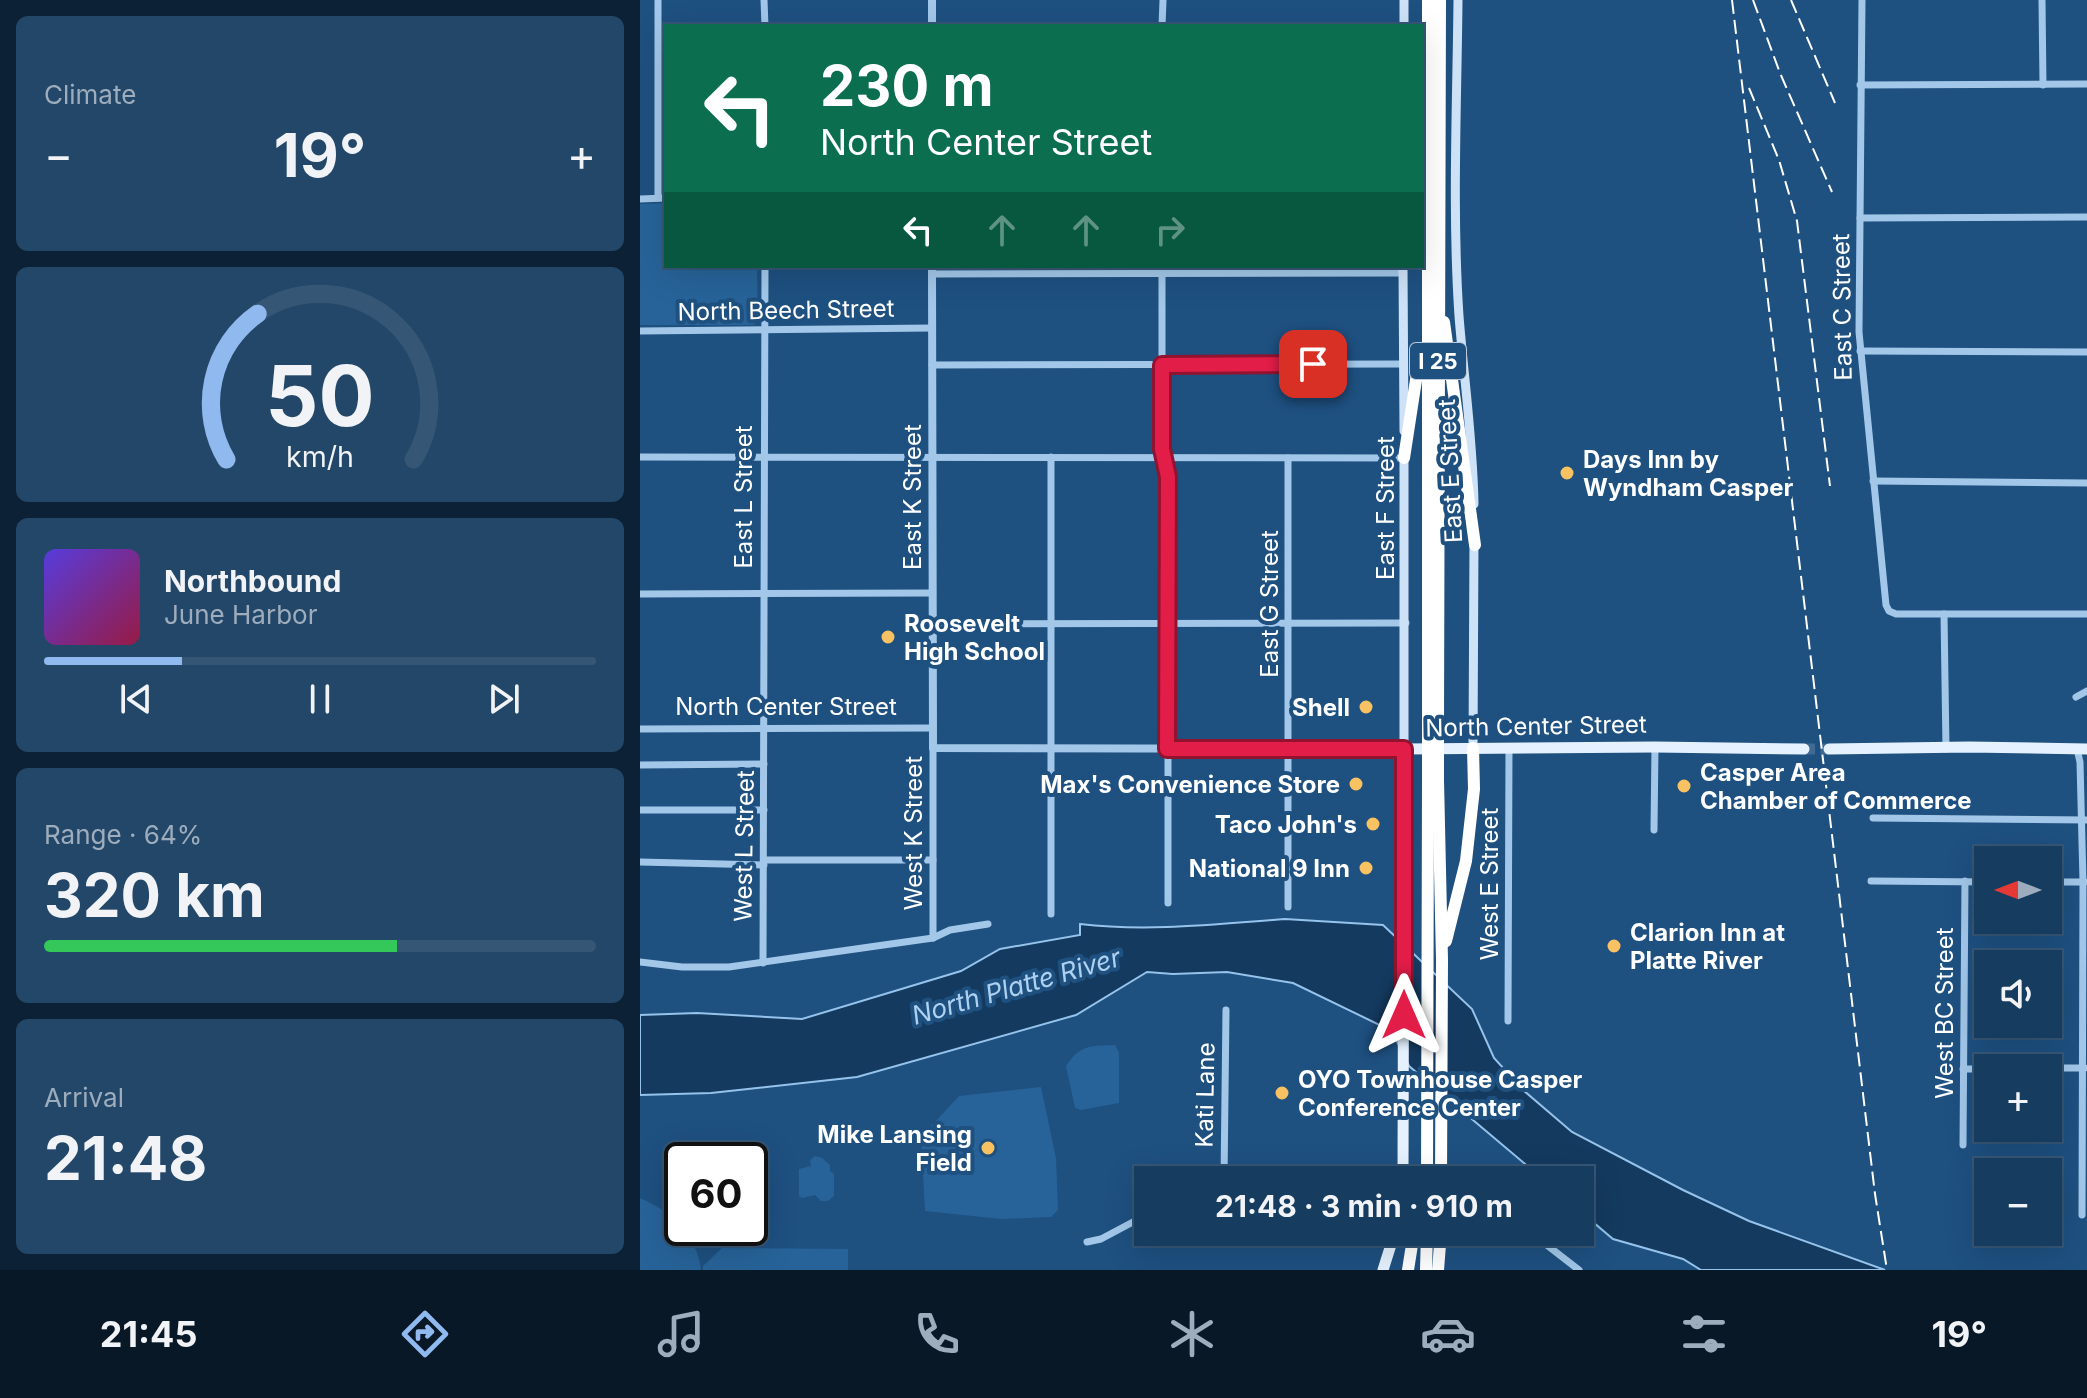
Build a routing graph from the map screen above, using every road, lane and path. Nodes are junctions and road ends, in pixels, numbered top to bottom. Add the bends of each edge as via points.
1 (658, 0) edge
2 (764, 0) edge
3 (932, 0) edge
4 (1163, 0) edge
5 (1404, 0) edge
6 (1428, 0) edge
7 (1440, 0) edge
8 (1458, 0) edge
9 (1862, 0) edge
10 (2042, 0) edge
11 (765, 24) edge
12 (932, 24) edge
13 (1162, 24) edge
14 (1404, 24) edge
15 (662, 61) edge
16 (2087, 84) edge
17 (1860, 85) junction
18 (2043, 85) junction
19 (662, 198) edge
20 (640, 199) edge
21 (2087, 217) edge
22 (1860, 218) junction
23 (765, 268) edge
24 (1162, 269) edge
25 (932, 270) edge
26 (1403, 270) edge
27 (1432, 279) junction
28 (932, 328) junction
29 (764, 330) junction
30 (640, 331) edge
31 (1860, 351) junction
32 (2087, 352) edge
33 (1404, 364) junction
34 (932, 365) junction
35 (1162, 365) junction
36 (640, 457) edge
37 (763, 457) junction
38 (932, 457) junction
39 (1051, 457) junction
40 (1164, 458) junction
41 (1288, 458) junction
42 (1404, 458) junction
43 (1873, 481) junction
44 (2087, 483) edge
45 (1475, 545) junction
46 (932, 593) junction
47 (640, 594) edge
48 (763, 594) junction
49 (1944, 614) junction
50 (2087, 614) edge
51 (1289, 623) junction
52 (1406, 623) junction
53 (932, 624) junction
54 (1050, 624) junction
55 (1167, 624) junction
56 (2087, 691) edge
57 (2076, 697) dead end
58 (933, 728) junction
59 (640, 729) edge
60 (765, 729) junction
61 (1655, 747) junction
62 (933, 748) junction
63 (1473, 748) junction
64 (1509, 748) junction
65 (1049, 749) junction
66 (1167, 749) junction
67 (1404, 749) junction
68 (1804, 749) tunnel mouth
69 (1829, 749) tunnel mouth
70 (1946, 749) junction
71 (2082, 749) edge
72 (1289, 750) junction
73 (764, 764) junction
74 (640, 765) edge
75 (1433, 780) junction
76 (640, 810) edge
77 (764, 810) junction
78 (1873, 818) dead end
79 (2084, 820) edge
80 (1654, 830) dead end
81 (933, 860) junction
82 (640, 862) edge
83 (764, 862) junction
84 (1871, 881) dead end
85 (1965, 881) junction
86 (1974, 881) edge
87 (2062, 882) edge
88 (2085, 882) edge
89 (1168, 903) dead end
90 (1288, 907) dead end
91 (1051, 914) dead end
92 (988, 924) dead end
93 (933, 938) junction
94 (1442, 960) junction
95 (640, 962) edge
96 (763, 963) junction
97 (1226, 1010) dead end
98 (1508, 1021) dead end
99 (2062, 1068) edge
100 (2085, 1068) edge
101 (1963, 1069) junction
102 (1974, 1069) edge
103 (1426, 1116) junction
104 (1963, 1145) dead end
105 (1224, 1166) edge
106 (1403, 1166) edge
107 (1421, 1166) edge
108 (1427, 1166) edge
109 (1441, 1166) edge
110 (2084, 1167) edge
111 (2082, 1215) dead end
112 (1134, 1221) edge
113 (1087, 1242) dead end
114 (1391, 1246) edge
115 (1412, 1246) edge
116 (1427, 1246) edge
117 (1441, 1246) edge
118 (1547, 1246) edge
119 (1383, 1270) edge
120 (1408, 1270) edge
121 (1426, 1270) edge
122 (1441, 1270) edge
123 (1577, 1270) edge

1 - 15 street
2 - 11 street
3 - 12 street
4 - 13 street
5 - 14 main road
6 - 27 highway, I 25
7 - 27 highway, I 25
8 - 45 main road, East E Street via 1457,264
9 - 17 street, East C Street
10 - 18 street
15 - 19 street
16 - 18 street
17 - 18 street
17 - 22 street, East C Street
19 - 20 street
21 - 22 street
22 - 31 street, East C Street
23 - 29 street, East L Street
24 - 25 street
24 - 26 street
24 - 35 street
25 - 28 street, East K Street
26 - 33 main road, East F Street
27 - 42 highway
27 - 45 highway
27 - 75 highway, I 25, bridge
28 - 29 street, North Beech Street
28 - 34 street, East K Street
29 - 30 street, North Beech Street
29 - 37 street, East L Street
31 - 32 street
31 - 43 street, East C Street
33 - 35 street
33 - 42 main road, East F Street
34 - 35 street
34 - 38 street, East K Street
35 - 40 street
36 - 37 street
37 - 38 street
37 - 48 street, East L Street
38 - 39 street
38 - 46 street, East K Street
39 - 40 street
39 - 54 street
40 - 41 street
40 - 55 street
41 - 42 street
41 - 51 street, East G Street
42 - 52 main road, East F Street
43 - 44 street
43 - 49 street, East C Street via 1889,611
45 - 63 main road, East E Street
46 - 48 street
46 - 53 street, East K Street
47 - 48 street
48 - 60 street, East L Street
49 - 50 street
49 - 70 street
51 - 52 street
51 - 55 street
51 - 72 street, East G Street
52 - 67 main road, East F Street
53 - 54 street
53 - 58 street, East K Street
54 - 55 street
54 - 65 street
55 - 66 street
56 - 57 street
58 - 60 street, North Center Street
58 - 62 street, West K Street
59 - 60 street, North Center Street
60 - 73 street, West L Street
61 - 64 main road, North Center Street
61 - 68 main road, North Center Street
61 - 80 street
62 - 65 street, North Center Street
62 - 81 street, West K Street
63 - 64 main road, North Center Street
63 - 67 main road, North Center Street
63 - 94 highway via 1466,861
64 - 98 street, West E Street
65 - 66 street, North Center Street
65 - 91 street
66 - 72 street, North Center Street
66 - 89 street
67 - 72 street, North Center Street
67 - 106 main road
69 - 70 main road
70 - 71 main road
71 - 79 street
72 - 90 street, East G Street
73 - 74 street
73 - 77 street, West L Street
75 - 94 highway, I 25
75 - 103 highway, I 25
76 - 77 street
77 - 83 street, West L Street
78 - 79 street
79 - 88 street
81 - 83 street
81 - 93 street, West K Street
82 - 83 street
83 - 96 street, West L Street
84 - 85 street
85 - 86 street
85 - 101 street, West BC Street
87 - 88 street
88 - 100 street
92 - 93 street
93 - 96 street
94 - 109 highway, I 25
95 - 96 street via 682,967
97 - 105 street, Kati Lane
99 - 100 street
100 - 110 street
101 - 102 street
101 - 104 street, West BC Street
103 - 107 highway
103 - 108 highway, I 25
110 - 111 street
112 - 113 street
114 - 119 main road
115 - 120 highway
116 - 121 highway
117 - 122 highway
118 - 123 street

